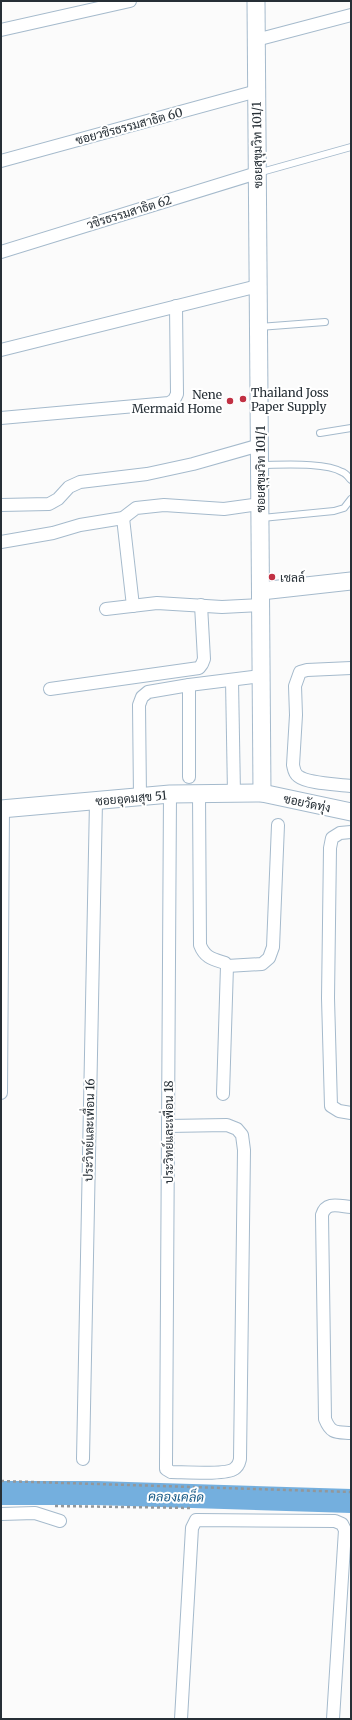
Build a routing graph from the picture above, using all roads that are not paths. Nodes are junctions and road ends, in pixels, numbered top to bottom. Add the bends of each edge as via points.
1 (130, 1) edge
2 (256, 1) edge
3 (351, 15) edge
4 (1, 30) edge
5 (256, 40) junction
6 (257, 92) junction
7 (351, 147) edge
8 (1, 161) edge
9 (258, 173) junction
10 (1, 252) edge
11 (258, 286) junction
12 (176, 306) junction
13 (325, 322) dead end
14 (259, 327) junction
15 (1, 350) edge
16 (1, 418) edge
17 (351, 428) edge
18 (320, 433) dead end
19 (260, 445) junction
20 (260, 465) junction
21 (351, 480) edge
22 (351, 499) edge
23 (1, 505) edge
24 (260, 511) junction
25 (123, 518) junction
26 (1, 542) edge
27 (351, 581) edge
28 (261, 598) junction
29 (201, 605) junction
30 (133, 606) junction
31 (106, 609) dead end
32 (351, 668) edge
33 (261, 676) junction
34 (232, 680) junction
35 (189, 685) junction
36 (50, 689) dead end
37 (189, 777) dead end
38 (351, 786) edge
39 (262, 793) junction
40 (170, 794) junction
41 (199, 794) junction
42 (234, 794) junction
43 (140, 797) junction
44 (96, 801) junction
45 (2, 809) edge
46 (351, 812) edge
47 (278, 825) dead end
48 (351, 832) edge
49 (227, 966) junction
50 (1, 1092) edge
51 (223, 1094) dead end
52 (351, 1112) edge
53 (168, 1126) junction
54 (351, 1207) edge
55 (351, 1433) edge
56 (83, 1459) dead end
57 (1, 1514) edge
58 (60, 1521) dead end
59 (181, 1719) edge
60 (333, 1719) edge

1 - 4 street
2 - 5 street, ซอยสุขุมวิท 101/1
3 - 5 street
5 - 6 street, ซอยสุขุมวิท 101/1
6 - 8 street, ซอยวชิรธรรมสาธิต 60
6 - 9 street, ซอยสุขุมวิท 101/1
7 - 9 lane
9 - 10 street, วชิรธรรมสาธิต 62
9 - 11 street, ซอยสุขุมวิท 101/1
11 - 12 street
11 - 14 street, ซอยสุขุมวิท 101/1
12 - 15 street
12 - 16 street via 177,394 170,403
13 - 14 lane
14 - 19 street, ซอยสุขุมวิท 101/1
17 - 18 lane
19 - 20 street, ซอยสุขุมวิท 101/1
19 - 23 street via 147,474 80,482 49,504
20 - 21 lane via 334,468 344,472
20 - 24 street, ซอยสุขุมวิท 101/1
22 - 24 lane via 344,508 334,511
24 - 25 street via 164,505 136,508
24 - 28 street, ซอยสุขุมวิท 101/1
25 - 26 street
25 - 30 street
27 - 28 street
28 - 29 street via 222,607
28 - 33 street, ซอยสุขุมวิท 101/1
29 - 30 street via 157,603
29 - 36 street via 204,659 199,668
30 - 31 street
32 - 38 street via 307,670 300,672 297,677 294,765 294,771 306,780
33 - 34 street
33 - 39 street, ซอยสุขุมวิท 101/1
34 - 35 street
34 - 42 street
35 - 37 street
35 - 43 street via 148,692 138,705
39 - 42 street, ซอยอุดมสุข 51
39 - 46 street, ซอยวัดทุ่ง
40 - 41 street, ซอยอุดมสุข 51
40 - 43 street, ซอยอุดมสุข 51
40 - 53 street, ประวิทย์และเพื่อน 18
41 - 42 street, ซอยอุดมสุข 51
41 - 49 street via 200,945 210,958
43 - 44 street, ซอยอุดมสุข 51
44 - 45 street, ซอยอุดมสุข 51
44 - 56 street, ประวิทย์และเพื่อน 16
45 - 50 street
47 - 49 street via 273,947 269,958 262,964
48 - 52 street via 340,833 332,838 330,848 328,998 331,1106 339,1111
49 - 51 street
53 - 53 street, ประวิทย์และเพื่อน 18 via 166,1469 171,1472 233,1470 239,1465 244,1150 242,1135 237,1129 227,1125
54 - 55 street via 328,1206 324,1208 322,1215 325,1419 334,1432
57 - 58 street via 35,1513
59 - 60 street via 192,1528 196,1520 335,1521 342,1524 345,1530

